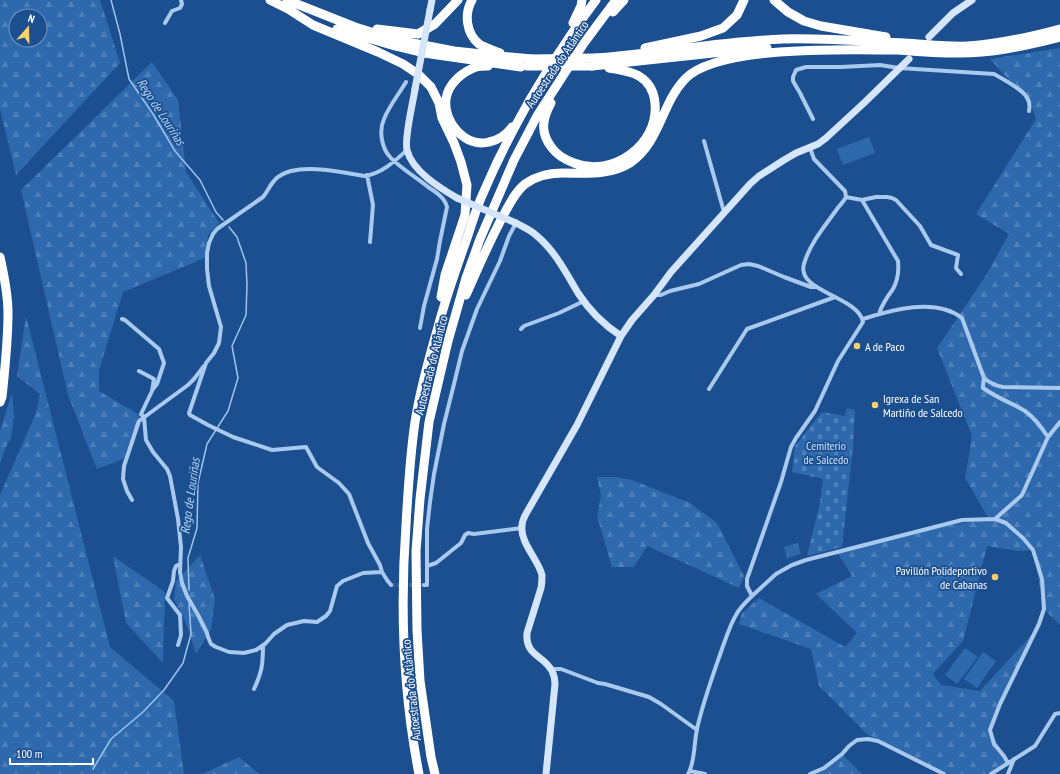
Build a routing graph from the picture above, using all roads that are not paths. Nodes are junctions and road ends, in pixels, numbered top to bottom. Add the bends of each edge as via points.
1 (181, 0) edge
2 (270, 0) edge
3 (432, 0) edge
4 (458, 0) edge
5 (472, 0) edge
6 (582, 0) edge
7 (596, 0) edge
8 (616, 0) edge
9 (624, 0) edge
10 (744, 0) edge
11 (774, 0) edge
12 (972, 0) edge
13 (286, 4) edge
14 (165, 23) dead end
15 (355, 27) junction
16 (1060, 29) edge
17 (1060, 37) edge
18 (929, 41) junction
19 (584, 43) junction
20 (561, 49) junction
21 (894, 50) junction
22 (608, 57) junction
23 (510, 58) junction
24 (909, 59) dead end
25 (594, 62) junction
26 (527, 64) junction
27 (602, 66) junction
28 (899, 68) junction
29 (406, 82) dead end
30 (529, 100) junction
31 (1029, 111) dead end
32 (813, 119) dead end
33 (704, 141) dead end
34 (810, 148) junction
35 (407, 150) junction
36 (394, 161) junction
37 (367, 176) junction
38 (846, 197) junction
39 (862, 200) junction
40 (724, 212) junction
41 (516, 223) junction
42 (370, 242) dead end
43 (0, 257) edge
44 (961, 274) dead end
45 (818, 287) junction
46 (654, 295) junction
47 (835, 297) junction
48 (584, 301) junction
49 (879, 314) junction
50 (122, 318) dead end
51 (863, 319) junction
52 (420, 328) dead end
53 (521, 329) dead end
54 (621, 336) junction
55 (448, 341) junction
56 (206, 363) junction
57 (139, 371) dead end
58 (424, 376) junction
59 (984, 378) junction
60 (1060, 388) edge
61 (709, 389) dead end
62 (152, 391) junction
63 (0, 402) edge
64 (144, 417) junction
65 (1060, 422) edge
66 (1048, 437) junction
67 (132, 500) dead end
68 (994, 518) junction
69 (522, 528) junction
70 (180, 564) junction
71 (427, 566) junction
72 (382, 572) junction
73 (391, 585) dead end
74 (424, 586) dead end
75 (752, 596) junction
76 (178, 645) dead end
77 (263, 645) junction
78 (552, 671) junction
79 (254, 689) dead end
80 (1060, 713) edge
81 (697, 730) junction
82 (1014, 759) junction
83 (1008, 763) junction
84 (689, 772) edge
85 (419, 774) edge
86 (435, 774) edge
87 (546, 774) edge
88 (705, 774) edge
89 (810, 774) edge
90 (944, 774) edge
91 (991, 774) edge
92 (1008, 774) edge

1 - 14 street via 180,8 172,11
2 - 13 highway
3 - 35 street, bridge via 415,89
4 - 15 highway via 435,24 418,34
5 - 23 highway via 467,21 473,37 479,43
6 - 20 highway
7 - 20 highway, Autoestrada do Atlántico
8 - 19 highway, Autoestrada do Atlántico
9 - 19 highway
10 - 22 highway via 737,16 723,28 701,36
11 - 18 highway via 804,21 821,26
12 - 18 street via 953,13
13 - 15 highway
13 - 26 highway via 318,22 395,46 450,57
13 - 58 highway via 313,25 378,52 418,74 431,87 454,143 467,185 465,215 445,275
15 - 23 highway via 426,46
16 - 18 highway via 967,46
17 - 21 highway via 997,51 953,53
18 - 22 highway via 783,39
19 - 27 highway via 548,108 543,128 553,150 580,166 607,166 628,157 647,138 656,110 652,90 639,76
19 - 55 highway, Autoestrada do Atlántico via 537,116 514,160 480,239
20 - 30 highway, Autoestrada do Atlántico
21 - 27 highway via 784,46
21 - 55 highway via 771,53 717,61 694,72 678,88 650,143 642,154 628,164 602,172 546,174 525,184 512,199 494,233
22 - 25 highway
23 - 26 highway
24 - 28 street
25 - 26 highway, bridge
25 - 27 highway
26 - 30 highway via 477,67 466,72 456,79 449,89 446,110 456,130 465,138 485,143 503,136
28 - 31 street via 994,74 1026,96
28 - 32 street via 880,65 806,67 796,70 793,81
28 - 34 street via 826,138
29 - 36 street via 382,124 383,146
30 - 58 highway, Autoestrada do Atlántico via 480,200 447,292
33 - 40 street
34 - 38 street via 814,159 843,189
34 - 40 street via 796,153 760,176
35 - 36 street
35 - 41 street, bridge via 414,165 441,188 457,198
36 - 37 street via 382,170
36 - 52 street via 441,197 447,207
37 - 42 street via 373,205
37 - 56 street via 303,169 280,175 263,197 217,229 209,243 207,269 209,286 221,327 219,343
38 - 39 street
38 - 45 street via 815,240 804,264 806,278
39 - 44 street via 876,197 896,200 920,226 931,245 958,255 956,268
39 - 49 street via 898,261 896,281
40 - 46 street
41 - 48 street via 537,236 552,251
41 - 71 street via 477,309 462,351 434,474 427,529
43 - 63 highway via 8,312 7,358
45 - 46 street via 811,287 750,264 741,265 699,284
45 - 47 street
46 - 54 street
47 - 51 street via 853,308
47 - 61 street via 747,329
48 - 53 street
48 - 54 street via 600,319
49 - 51 street
49 - 59 street via 906,308 931,307 957,314 962,318
50 - 62 street via 159,349 164,363
51 - 75 street via 838,361 815,411 791,447 746,580
54 - 69 street via 577,426 527,512
55 - 86 highway, Autoestrada do Atlántico via 430,422 416,551 420,681
56 - 64 street via 188,385
56 - 72 street via 190,415 234,437 272,450 306,447 317,467 349,494
57 - 62 street via 154,379
58 - 85 highway, Autoestrada do Atlántico via 410,458 403,577 407,693
59 - 60 street via 996,386 1003,387
59 - 66 street via 984,388 1026,412
62 - 64 street via 141,414
64 - 67 street via 139,421 124,466 123,479
64 - 70 street via 146,440 170,476 178,519
65 - 66 street
66 - 68 street via 1022,495
68 - 75 street via 962,520 806,560 776,574
68 - 83 street via 1006,523 1024,538 1033,550 1042,580 1044,609 990,730 994,744
69 - 71 street via 468,533 461,543 436,563
69 - 78 street via 524,540 537,563 542,580 527,633 528,644 532,652
70 - 76 street via 174,570 167,598 180,615 181,635
70 - 77 street via 180,578 184,589 211,644 229,652 256,650
71 - 74 street via 427,586
72 - 73 street
72 - 77 street via 363,573 343,581 337,586 330,611 326,616 317,622 304,621 287,625
75 - 81 street via 735,616
77 - 79 street via 260,677
78 - 81 street via 561,669 598,683 649,697
78 - 87 street via 555,684
80 - 82 street via 1055,714 1035,746
81 - 84 street
82 - 83 street
82 - 92 street
83 - 91 street
84 - 88 street
89 - 90 street via 824,768 857,740 868,739 878,741

